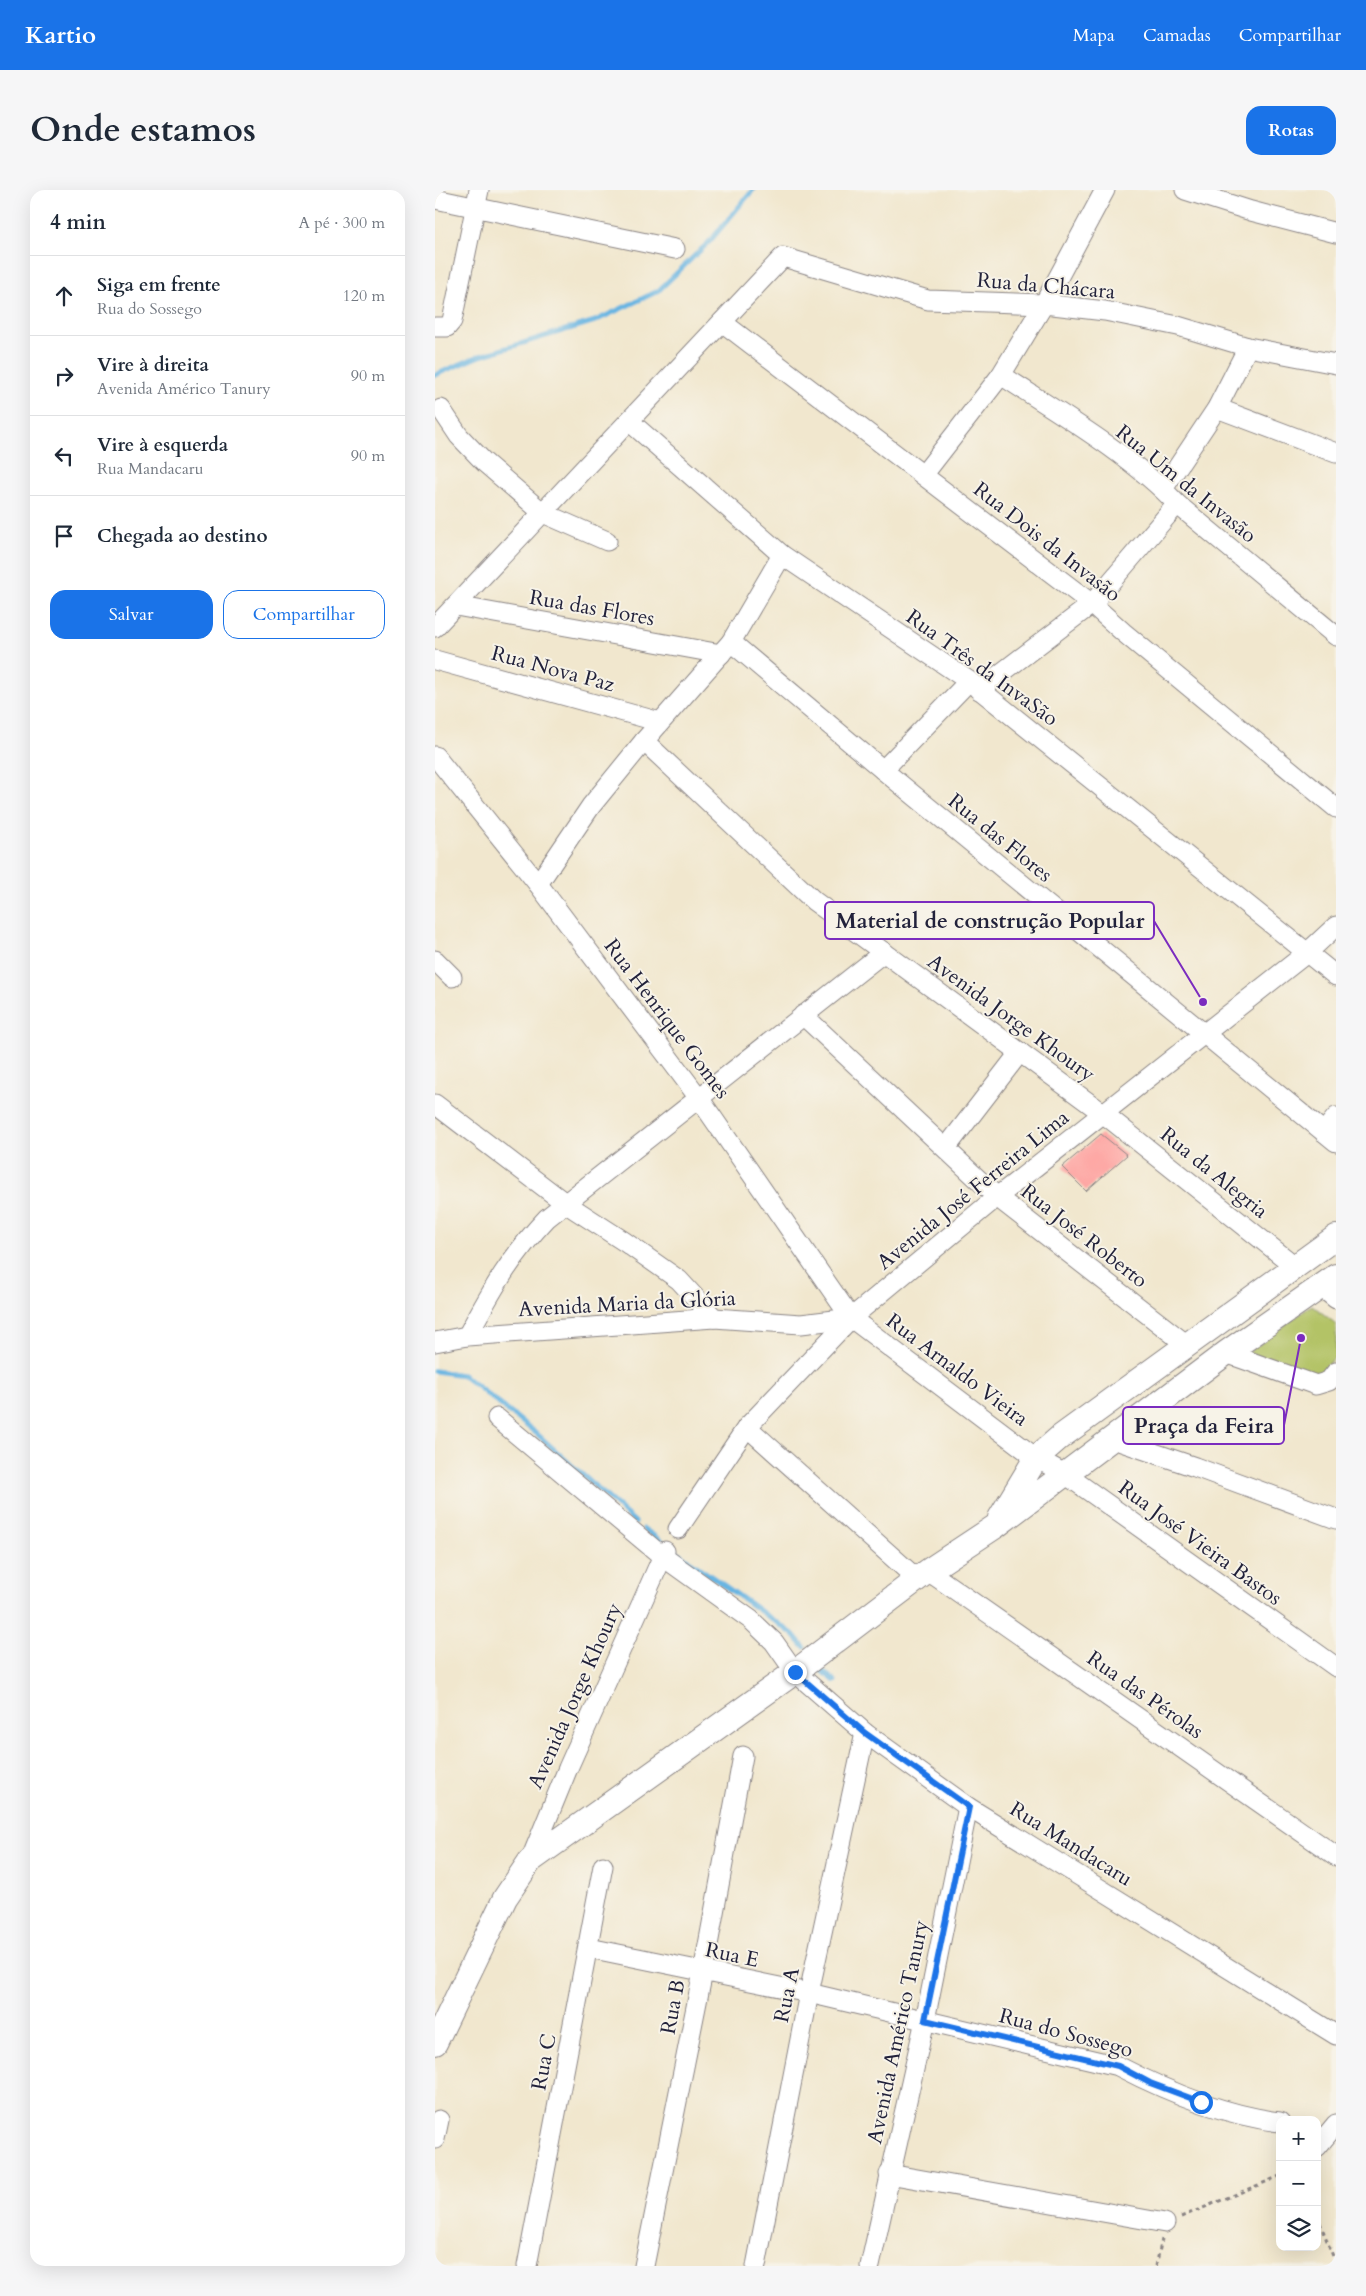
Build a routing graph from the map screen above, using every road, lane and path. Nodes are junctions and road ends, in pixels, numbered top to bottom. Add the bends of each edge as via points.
1 (1185, 190) edge
2 (1099, 191) edge
3 (435, 199) edge
4 (476, 199) edge
5 (1336, 233) edge
6 (675, 249) dead end
7 (1045, 304) junction
8 (722, 322) junction
9 (441, 327) edge
10 (1248, 347) junction
11 (1336, 364) edge
12 (1001, 375) junction
13 (1217, 408) junction
14 (441, 409) dead end
15 (629, 421) junction
16 (1336, 453) edge
17 (923, 474) junction
18 (1163, 489) junction
19 (1177, 504) junction
20 (543, 513) junction
21 (607, 540) dead end
22 (782, 555) junction
23 (1092, 604) junction
24 (455, 606) junction
25 (437, 622) edge
26 (1336, 636) edge
27 (726, 648) junction
28 (435, 660) edge
29 (974, 686) junction
30 (660, 722) junction
31 (644, 741) junction
32 (435, 756) edge
33 (883, 770) junction
34 (1336, 808) edge
35 (538, 884) junction
36 (1336, 926) edge
37 (884, 952) junction
38 (1308, 952) junction
39 (435, 960) edge
40 (1336, 976) edge
41 (452, 977) dead end
42 (803, 1015) junction
43 (1204, 1034) junction
44 (1020, 1052) junction
45 (699, 1098) junction
46 (435, 1104) edge
47 (1104, 1114) junction
48 (1336, 1117) edge
49 (1330, 1137) edge
50 (946, 1148) junction
51 (997, 1197) junction
52 (565, 1203) junction
53 (1336, 1237) edge
54 (1295, 1267) junction
55 (1331, 1287) edge
56 (714, 1318) junction
57 (851, 1318) junction
58 (467, 1336) junction
59 (435, 1342) edge
60 (1187, 1345) junction
61 (1226, 1353) junction
62 (1336, 1372) edge
63 (497, 1418) dead end
64 (747, 1427) junction
65 (1113, 1439) junction
66 (1036, 1458) junction
67 (1065, 1474) junction
68 (1336, 1519) edge
69 (996, 1526) junction
70 (678, 1529) dead end
71 (663, 1554) junction
72 (923, 1575) junction
73 (1336, 1668) edge
74 (795, 1672) junction
75 (865, 1733) junction
76 (743, 1756) dead end
77 (969, 1807) junction
78 (1336, 1856) edge
79 (530, 1861) junction
80 (603, 1866) dead end
81 (589, 1948) junction
82 (703, 1972) junction
83 (809, 1993) junction
84 (925, 2020) junction
85 (1336, 2036) edge
86 (435, 2043) edge
87 (439, 2120) dead end
88 (1276, 2122) edge
89 (1329, 2125) edge
90 (435, 2139) edge
91 (1321, 2140) edge
92 (889, 2174) junction
93 (1276, 2178) edge
94 (1165, 2223) junction
95 (1321, 2225) edge
96 (1336, 2264) edge
97 (527, 2266) edge
98 (645, 2266) edge
99 (755, 2266) edge
100 (870, 2266) edge
101 (1157, 2266) edge

1 - 5 street
2 - 7 street
3 - 4 street
4 - 6 street
4 - 9 street via 452,321
7 - 8 street, Rua da Chácara via 928,300 783,257
7 - 10 street, Rua da Chácara via 1105,311 1178,326
7 - 12 street
8 - 15 street
8 - 17 street, Rua Dois da Invasão
10 - 11 street, Rua da Chácara
10 - 13 street
12 - 17 street
12 - 18 street, Rua Um da Invasão via 1078,425
13 - 16 street
13 - 18 street
14 - 20 street via 465,442
15 - 20 street
15 - 22 street, Rua Três da InvaSão
17 - 23 street, Rua Dois da Invasão
18 - 19 street, Rua Um da Invasão
19 - 23 street
19 - 26 street, Rua Um da Invasão
20 - 21 street
20 - 24 street
22 - 27 street
22 - 29 street, Rua Três da InvaSão
23 - 29 street
23 - 34 street, Rua Dois da Invasão
24 - 25 street
24 - 27 street, Rua das Flores
27 - 30 street
27 - 33 street, Rua das Flores
28 - 30 street, Rua Nova Paz
29 - 33 street
29 - 38 street, Rua Três da InvaSão
30 - 31 street
31 - 35 street via 591,806
31 - 37 street, Avenida Jorge Khoury via 815,901
32 - 35 street, Rua Henrique Gomes
33 - 43 street, Rua das Flores
35 - 45 street, Rua Henrique Gomes
36 - 38 street, Avenida José Ferreira Lima
37 - 42 street
37 - 44 street, Avenida Jorge Khoury
38 - 40 street, Rua Três da InvaSão
38 - 43 street, Avenida José Ferreira Lima
39 - 41 street
42 - 45 street
42 - 50 street, Rua José Roberto
43 - 47 street, Avenida José Ferreira Lima
43 - 49 street, Rua das Flores
44 - 47 street, Avenida Jorge Khoury
44 - 50 street
45 - 52 street
45 - 57 street, Rua Henrique Gomes
46 - 52 street
47 - 51 street, Avenida José Ferreira Lima
47 - 54 street, Rua da Alegria
48 - 49 street
50 - 51 street, Rua José Roberto
51 - 57 street, Avenida José Ferreira Lima
51 - 60 street, Rua José Roberto
52 - 56 street via 679,1280
52 - 58 street via 526,1241 500,1276
53 - 54 street
54 - 60 street
55 - 61 street
56 - 57 street, Avenida Maria da Glória via 801,1324
56 - 58 street, Avenida Maria da Glória
57 - 64 street, Avenida José Ferreira Lima
57 - 66 street, Rua Arnaldo Vieira
58 - 59 street, Avenida Maria da Glória
60 - 66 street
61 - 62 street via 1315,1385 1329,1380
61 - 65 street
63 - 71 street, Rua Mandacaru
64 - 70 street, Avenida José Ferreira Lima
64 - 72 street, Rua das Pérolas
65 - 67 street
65 - 68 street
66 - 67 street, Rua José Vieira Bastos
66 - 69 street
67 - 69 street
67 - 73 street, Rua José Vieira Bastos
69 - 72 street
71 - 74 street, Rua Mandacaru via 751,1620 774,1642
71 - 79 street, Avenida Jorge Khoury via 567,1768
72 - 74 street
72 - 78 street, Rua das Pérolas
74 - 75 street, Rua Mandacaru
74 - 79 street
75 - 77 street, Rua Mandacaru
75 - 83 street, Rua A
76 - 82 street, Rua B
77 - 84 street, Avenida Américo Tanury
77 - 85 street, Rua Mandacaru
79 - 86 street via 505,1898
80 - 81 street, Rua C
81 - 82 street, Rua E
81 - 97 street, Rua C
82 - 83 street, Rua E
82 - 98 street, Rua B
83 - 84 street, Rua E
83 - 99 street, Rua A
84 - 88 street, Rua do Sossego via 1118,2066 1150,2083 1201,2102 1252,2119
84 - 92 street, Avenida Américo Tanury
87 - 90 street
89 - 91 street
92 - 94 street
92 - 100 street, Avenida Américo Tanury
93 - 94 path
94 - 101 path
95 - 96 path

